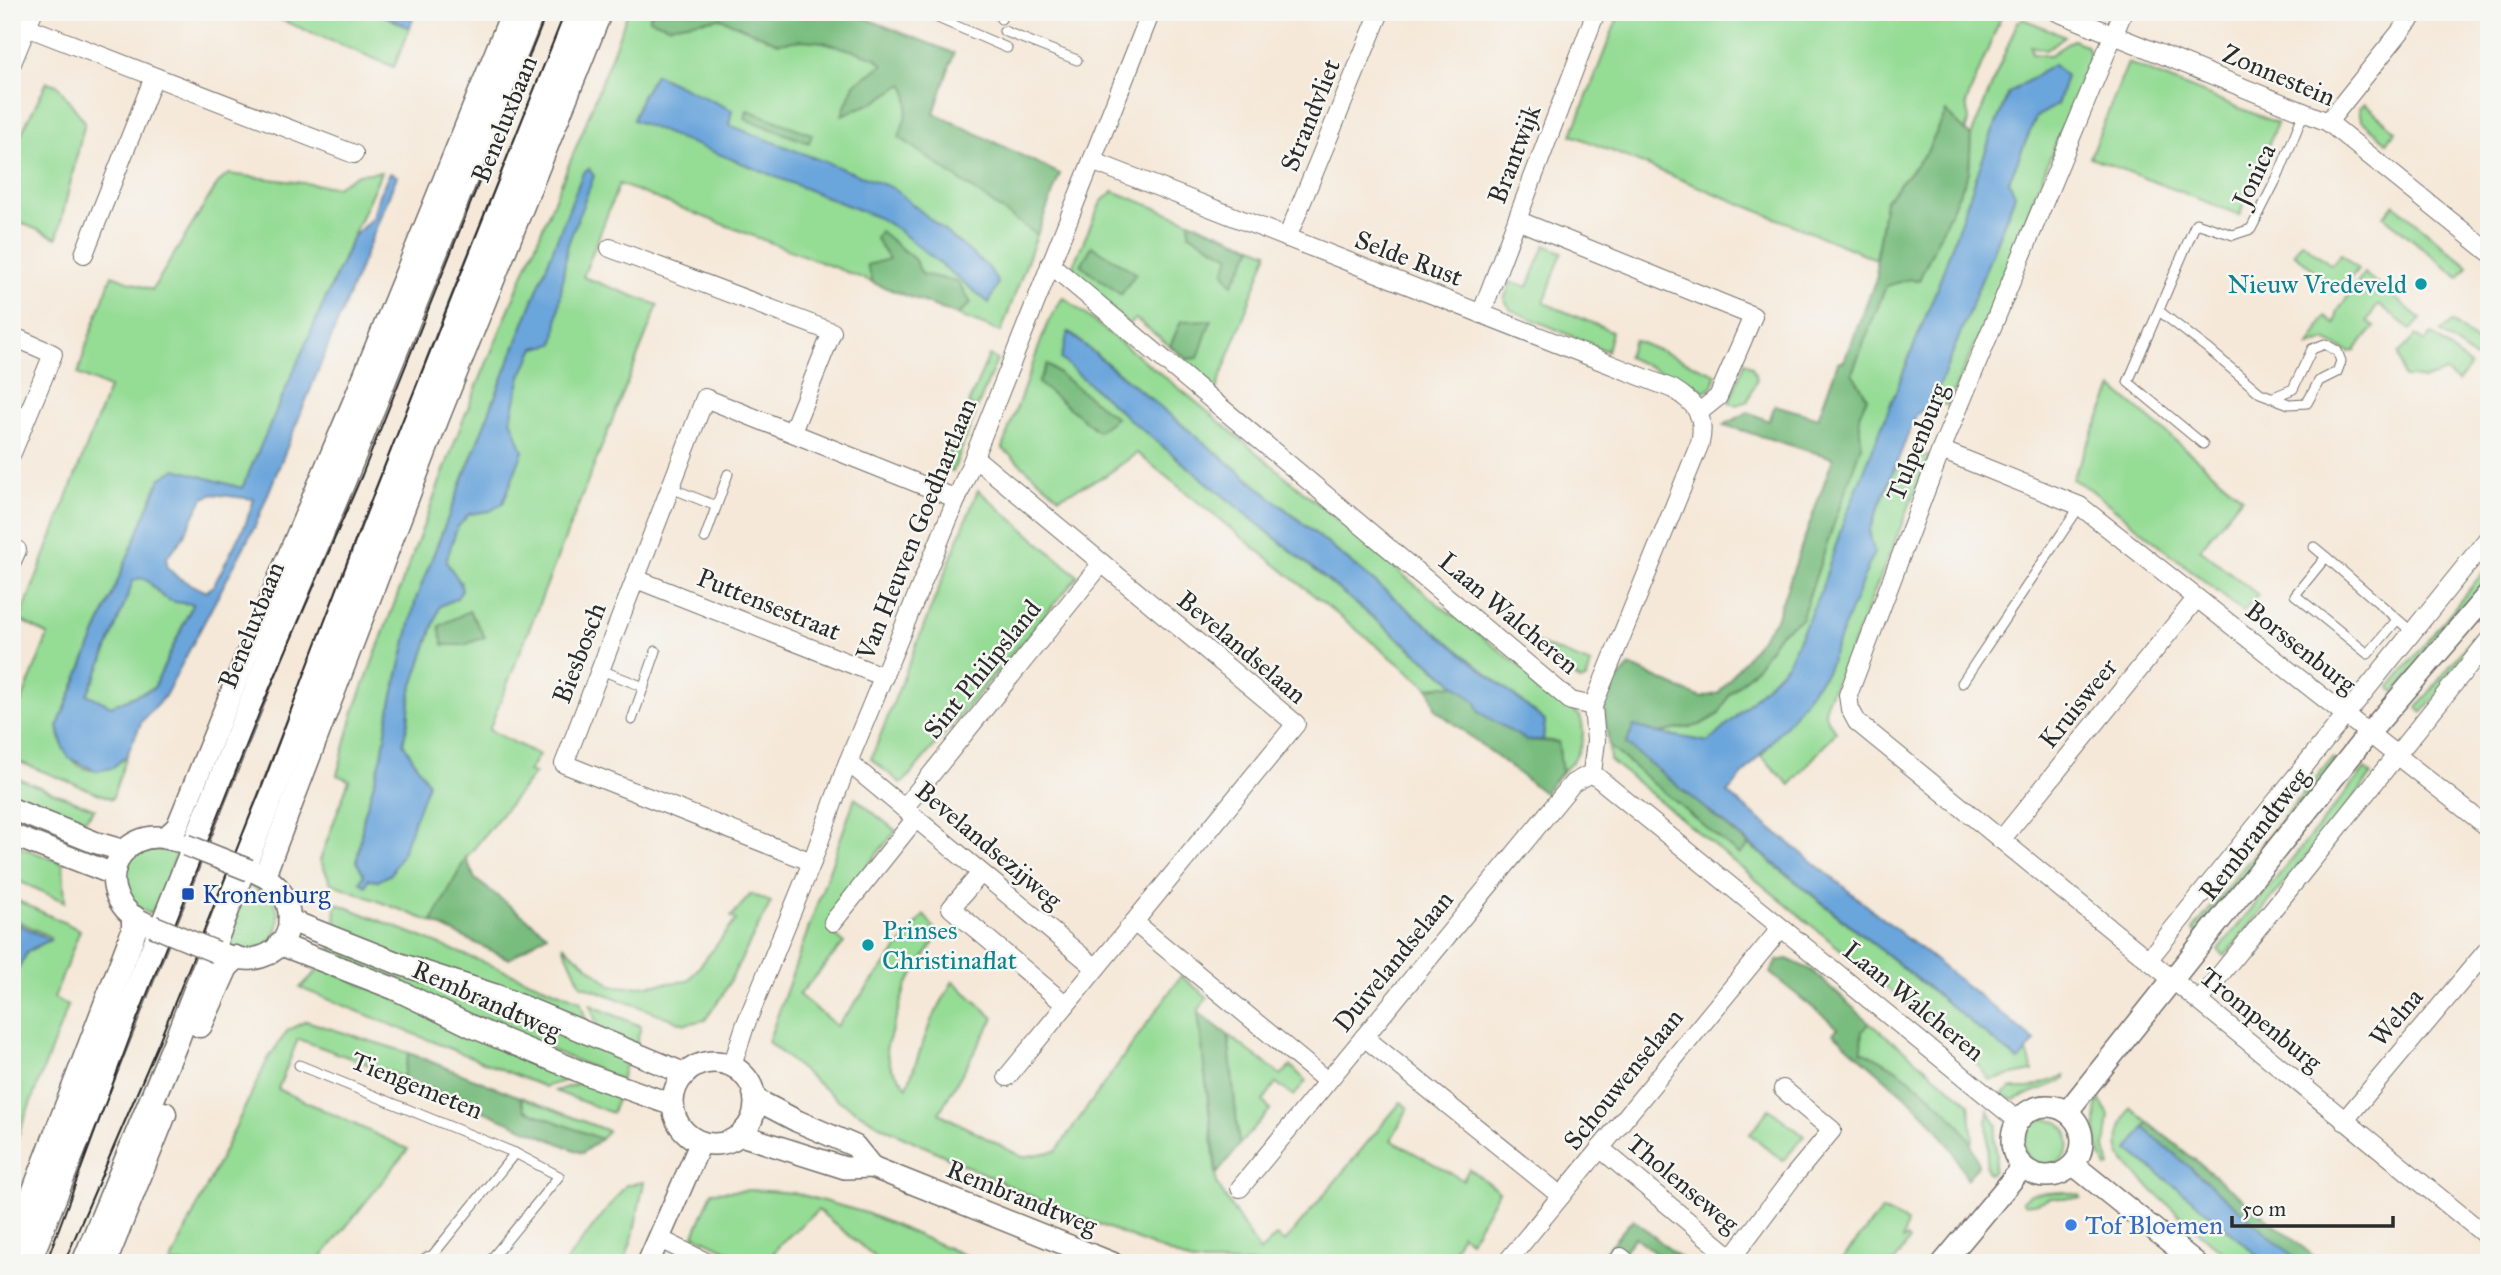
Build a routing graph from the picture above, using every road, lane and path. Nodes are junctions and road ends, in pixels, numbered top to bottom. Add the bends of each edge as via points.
1 (512, 12) edge
2 (532, 12) edge
3 (579, 12) edge
4 (601, 12) edge
5 (924, 12) edge
6 (1151, 12) edge
7 (1380, 12) edge
8 (1596, 12) edge
9 (2057, 12) edge
10 (2123, 12) edge
11 (2416, 12) edge
12 (30, 19) edge
13 (1004, 31) dead end
14 (2113, 35) junction
15 (1007, 48) dead end
16 (1077, 60) dead end
17 (12, 64) edge
18 (154, 76) junction
19 (2304, 112) junction
20 (2328, 122) junction
21 (354, 154) dead end
22 (1093, 161) junction
23 (460, 167) junction
24 (516, 197) junction
25 (1517, 220) junction
26 (2489, 229) edge
27 (1287, 238) junction
28 (610, 247) dead end
29 (2483, 248) edge
30 (84, 254) dead end
31 (1050, 264) junction
32 (2159, 311) junction
33 (1481, 314) junction
34 (12, 336) edge
35 (2271, 398) junction
36 (1698, 413) junction
37 (792, 432) junction
38 (2203, 444) dead end
39 (1941, 450) junction
40 (12, 453) edge
41 (974, 457) junction
42 (727, 474) dead end
43 (671, 488) junction
44 (957, 499) junction
45 (716, 506) junction
46 (2080, 506) junction
47 (2489, 537) edge
48 (705, 538) dead end
49 (2314, 547) dead end
50 (2326, 557) junction
51 (1102, 563) junction
52 (636, 579) junction
53 (2489, 593) edge
54 (2196, 599) junction
55 (2398, 620) junction
56 (2411, 633) junction
57 (2489, 640) edge
58 (656, 651) dead end
59 (601, 670) junction
60 (884, 677) junction
61 (1962, 682) dead end
62 (644, 687) junction
63 (1593, 706) junction
64 (2346, 715) junction
65 (632, 719) dead end
66 (2369, 733) junction
67 (2397, 755) junction
68 (848, 762) junction
69 (1591, 773) junction
70 (12, 809) edge
71 (910, 813) junction
72 (2489, 828) edge
73 (12, 835) edge
74 (2001, 840) junction
75 (176, 841) junction
76 (125, 850) junction
77 (811, 863) junction
78 (981, 873) junction
79 (113, 874) junction
80 (259, 874) junction
81 (289, 920) junction
82 (143, 922) junction
83 (833, 922) dead end
84 (1134, 922) junction
85 (1781, 928) junction
86 (279, 944) junction
87 (2489, 948) edge
88 (225, 955) junction
89 (2148, 960) junction
90 (1096, 968) junction
91 (2174, 981) junction
92 (2199, 1001) junction
93 (1066, 1005) junction
94 (1364, 1037) junction
95 (299, 1065) dead end
96 (732, 1066) junction
97 (685, 1074) junction
98 (1007, 1076) dead end
99 (1327, 1082) junction
100 (1783, 1090) dead end
101 (755, 1100) junction
102 (673, 1105) junction
103 (2067, 1112) junction
104 (2018, 1121) junction
105 (2344, 1121) junction
106 (741, 1135) junction
107 (701, 1142) junction
108 (1600, 1148) junction
109 (514, 1153) junction
110 (2074, 1165) junction
111 (873, 1167) junction
112 (2023, 1167) junction
113 (1240, 1188) dead end
114 (1561, 1196) junction
115 (658, 1238) junction
116 (2489, 1238) edge
117 (12, 1250) edge
118 (2197, 1259) edge
119 (1730, 1260) edge
120 (429, 1262) edge
121 (29, 1263) edge
122 (84, 1263) edge
123 (104, 1263) edge
124 (488, 1263) edge
125 (648, 1263) edge
126 (708, 1263) edge
127 (1112, 1263) edge
128 (1506, 1263) edge
129 (1943, 1263) edge

1 - 23 street, Beneluxbaan
2 - 23 main road, Beneluxbaan
3 - 24 main road, Beneluxbaan
4 - 24 street, Beneluxbaan
5 - 15 lane
6 - 22 street, Van Heuven Goedhartlaan
7 - 27 street, Strandvliet
8 - 25 street, Brantwijk
9 - 14 street, Zonnestein
10 - 14 street, Tulpenburg
11 - 20 street
12 - 17 street
12 - 18 street
13 - 16 lane
14 - 19 street, Zonnestein
14 - 39 street, Tulpenburg
18 - 21 street
18 - 30 street
19 - 20 street, Zonnestein
19 - 32 lane, Jonica via 2251,229 2233,234 2196,223
20 - 29 street, Zonnestein
22 - 27 street, Selde Rust
22 - 31 street, Van Heuven Goedhartlaan
23 - 75 street, Beneluxbaan via 173,833
23 - 121 main road, Beneluxbaan
24 - 80 street, Beneluxbaan via 438,419 267,869
24 - 122 main road, Beneluxbaan via 389,489 177,1039
25 - 33 street, Brantwijk
25 - 36 street via 1753,316 1718,397
26 - 29 street
27 - 33 street, Selde Rust
28 - 37 street via 832,332
31 - 41 street, Van Heuven Goedhartlaan
31 - 63 street, Laan Walcheren via 1572,701
32 - 35 lane
32 - 38 lane, Jonica via 2128,382
33 - 36 street, Selde Rust via 1673,389 1689,399
34 - 40 street via 53,354
35 - 35 lane via 2306,403 2319,381 2337,372 2341,361 2337,351 2325,344 2312,349 2292,388
36 - 63 street via 1703,429 1700,443
37 - 43 street, Biesbosch via 705,398
37 - 44 street, Biesbosch
39 - 46 street, Borssenburg
39 - 74 street, Tulpenburg via 1848,695 1850,709 1857,722
41 - 44 street, Van Heuven Goedhartlaan
41 - 51 street, Bevelandselaan
42 - 45 lane
43 - 45 lane
43 - 52 street, Biesbosch
44 - 60 street, Van Heuven Goedhartlaan
45 - 48 lane
46 - 54 street, Borssenburg
46 - 61 lane
47 - 56 street, Rembrandtweg
49 - 50 lane
50 - 55 lane
50 - 55 lane via 2294,595 2368,654
51 - 71 street, Sint Philipsland
51 - 84 street, Bevelandselaan via 1296,724
52 - 59 street, Biesbosch
52 - 60 street, Puttensestraat
53 - 66 street, Rembrandtweg
54 - 64 street, Borssenburg
54 - 74 street, Kruisweer
55 - 56 lane
56 - 64 street, Rembrandtweg
57 - 67 street
58 - 62 lane
59 - 62 lane
59 - 77 street, Biesbosch via 564,764
60 - 68 street, Van Heuven Goedhartlaan
62 - 65 lane
63 - 69 street, Laan Walcheren via 1597,741
64 - 66 street, Borssenburg
64 - 89 street, Rembrandtweg
66 - 67 street, Borssenburg
66 - 91 street, Rembrandtweg
67 - 72 street, Borssenburg
67 - 92 street
68 - 71 street, Bevelandsezijweg
68 - 77 street, Van Heuven Goedhartlaan
69 - 85 street, Laan Walcheren
69 - 94 street, Duivelandselaan via 1573,783
70 - 76 street
71 - 78 street, Bevelandsezijweg
71 - 83 street, Sint Philipsland
73 - 79 street
74 - 89 street, Trompenburg
75 - 76 street via 143,838
75 - 80 street, bridge
76 - 79 street
77 - 96 street, Van Heuven Goedhartlaan
78 - 90 street, Bevelandsezijweg
78 - 93 street via 951,908
79 - 82 street via 117,899
80 - 81 street via 285,896
81 - 86 street
81 - 97 street, Rembrandtweg via 498,996
82 - 88 street, bridge
82 - 117 main road via 135,924
84 - 90 street, Bevelandselaan
84 - 99 street
85 - 104 street, Laan Walcheren
85 - 108 street, Schouwenselaan
86 - 88 street via 259,957
86 - 102 street, Rembrandtweg via 395,989 586,1074
87 - 105 street, Welna
88 - 123 main road via 226,967
89 - 91 street, Trompenburg
90 - 93 street, Bevelandselaan
91 - 92 street, Trompenburg
91 - 103 street, Rembrandtweg
92 - 105 street, Trompenburg
93 - 98 street, Bevelandselaan
94 - 99 street, Duivelandselaan
94 - 114 street
95 - 109 lane, Tiengemeten
96 - 97 street via 716,1062
96 - 101 street via 743,1074
97 - 102 street
99 - 113 street, Duivelandselaan
100 - 119 street, Tholenseweg via 1832,1130
101 - 106 street via 754,1113
101 - 111 street, Rembrandtweg via 855,1146
102 - 107 street via 682,1128
103 - 104 street via 2040,1106
103 - 110 street via 2076,1120 2083,1143
104 - 112 street via 2011,1140 2016,1160
105 - 116 street, Trompenburg
106 - 107 street via 729,1142
106 - 111 street, Rembrandtweg via 845,1168
107 - 115 street
108 - 114 street, Schouwenselaan
108 - 119 street, Tholenseweg
109 - 120 lane
109 - 124 lane, Tiengemeten via 559,1175
110 - 112 street via 2049,1176
110 - 118 street
111 - 127 street, Rembrandtweg
112 - 129 street
114 - 128 street, Schouwenselaan
115 - 125 street
115 - 126 street

